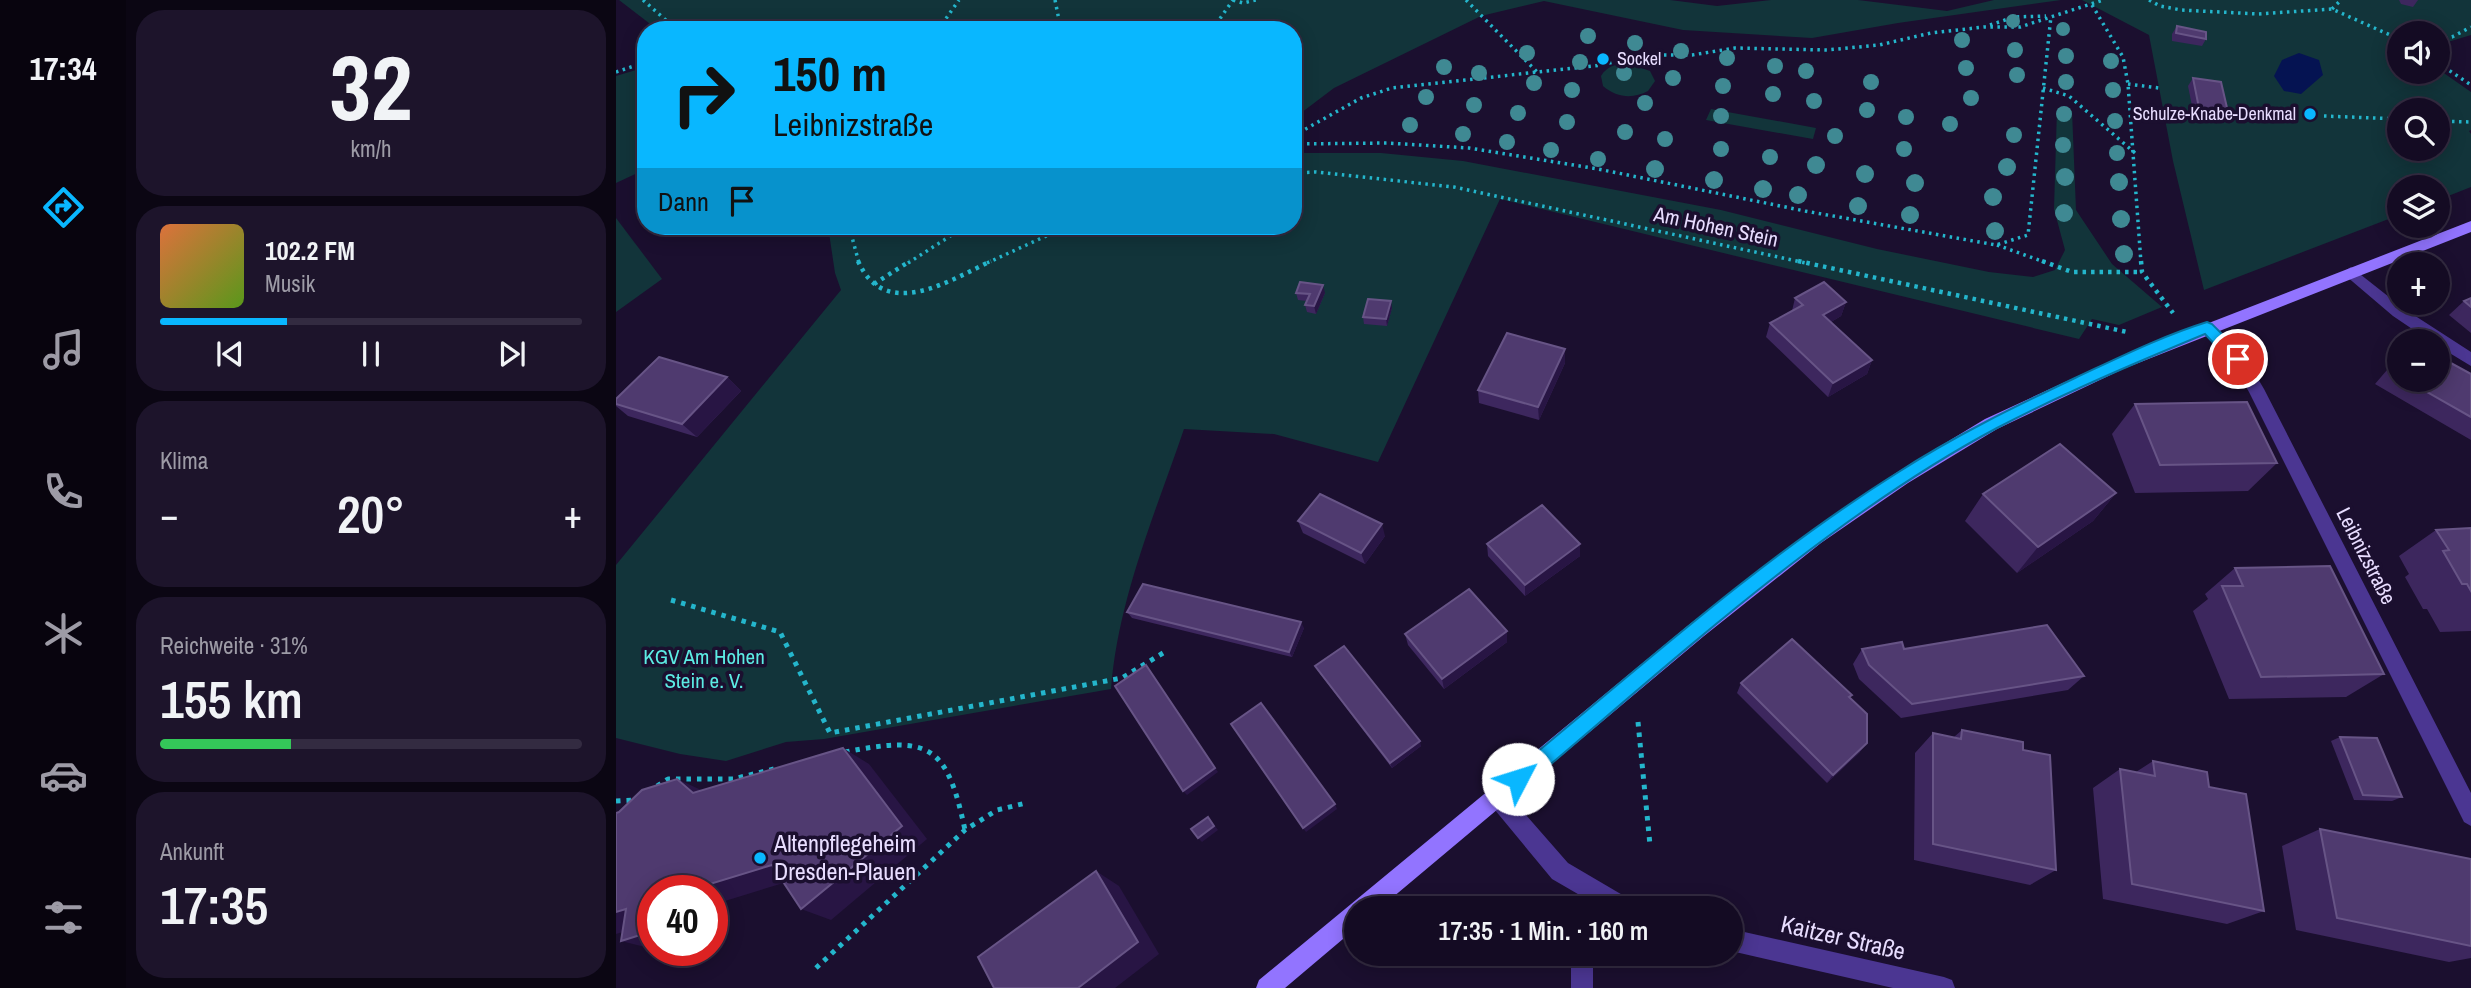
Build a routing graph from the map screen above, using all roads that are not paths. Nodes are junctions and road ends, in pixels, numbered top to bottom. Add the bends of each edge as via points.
1 (2471, 226) edge
2 (2351, 272) junction
3 (2207, 328) junction
4 (2471, 360) edge
5 (1497, 797) junction
6 (2471, 815) edge
7 (1377, 896) edge
8 (1589, 896) edge
9 (1344, 924) edge
10 (1743, 943) edge
11 (1582, 966) edge
12 (1267, 988) edge
13 (1583, 988) edge
14 (1944, 988) edge

1 - 2 street
2 - 3 street
2 - 4 street via 2398,312
3 - 5 street via 1991,424 1902,478 1815,538 1697,630
3 - 6 street, Leibnizstraße via 2238,359 2256,389
5 - 7 street
5 - 8 street via 1560,871
9 - 12 street
10 - 14 street, Kaitzer Straße
11 - 13 street

